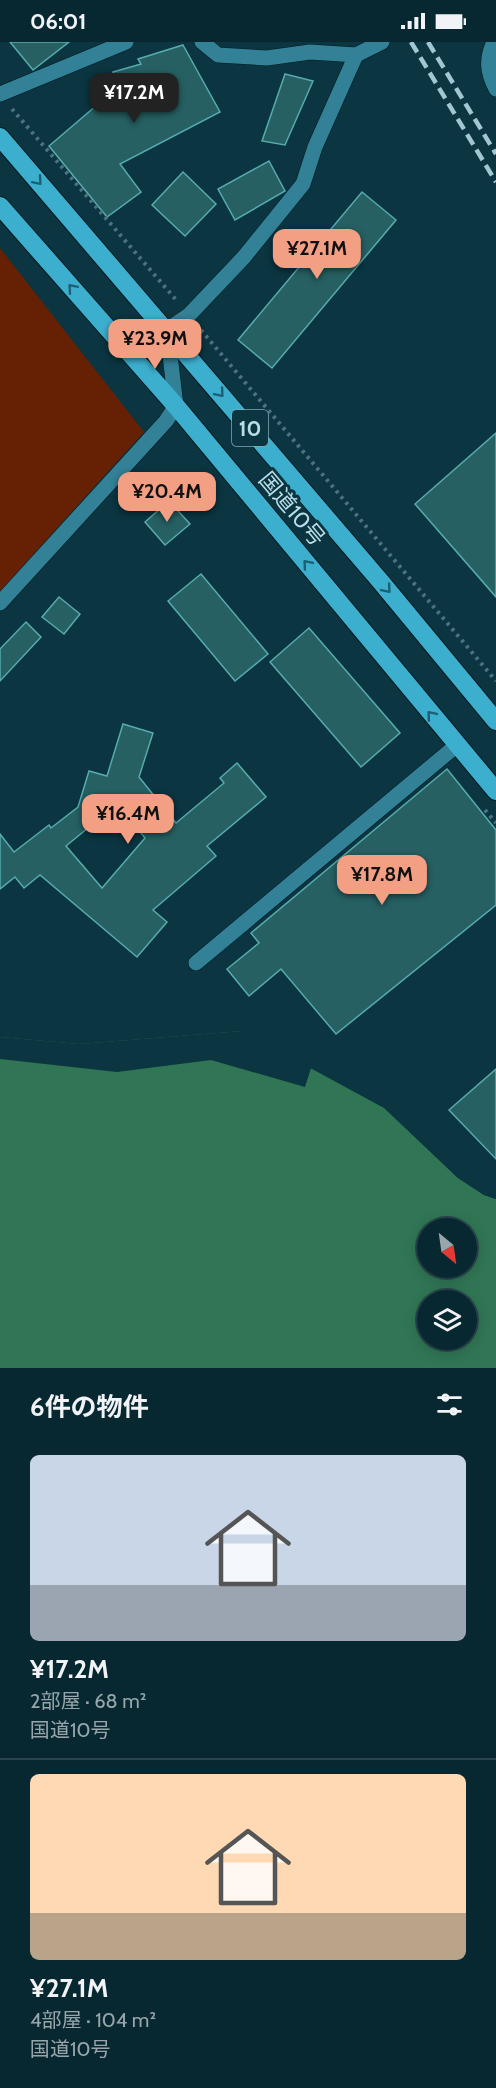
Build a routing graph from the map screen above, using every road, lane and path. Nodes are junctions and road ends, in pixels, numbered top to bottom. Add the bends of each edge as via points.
1 (126, 42) edge
2 (202, 42) edge
3 (382, 42) edge
4 (494, 42) edge
5 (356, 55) junction
6 (496, 87) edge
7 (3, 98) edge
8 (0, 137) edge
9 (0, 206) edge
10 (189, 315) junction
11 (167, 330) junction
12 (176, 406) junction
13 (0, 603) edge
14 (496, 681) edge
15 (496, 722) edge
16 (456, 745) junction
17 (496, 791) edge
18 (196, 963) dead end

1 - 7 street
2 - 5 street via 218,55
3 - 5 street
4 - 6 street via 487,61
5 - 10 street via 303,184 244,257
7 - 10 path
8 -> 11 highway, 国道10号 / 10
12 -> 9 highway, 国道10号 / 10
10 - 11 street
10 - 14 path
11 - 12 street
11 -> 15 highway, 国道10号 / 10
12 - 13 street
16 -> 12 highway, 国道10号 / 10
16 - 17 highway, 国道10号 / 10
16 - 18 street

